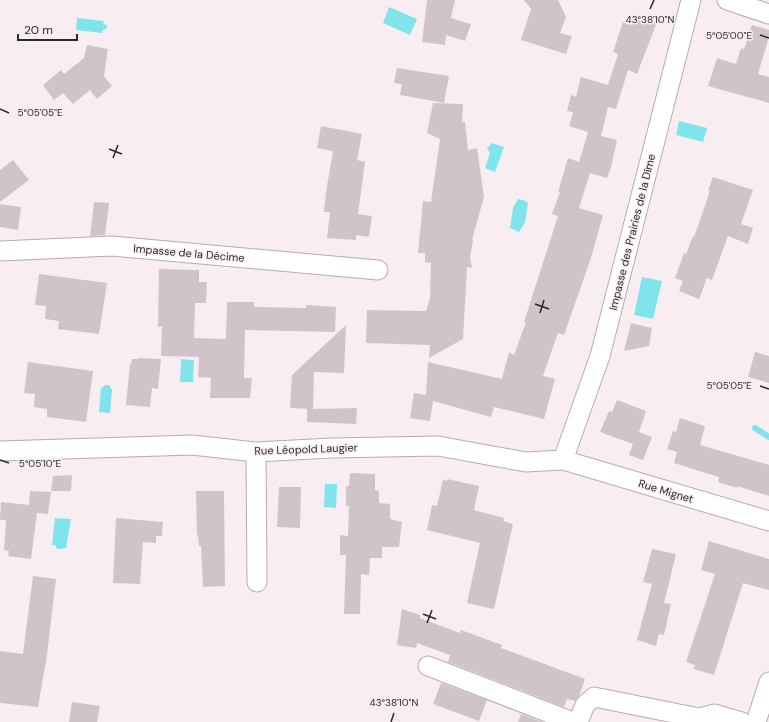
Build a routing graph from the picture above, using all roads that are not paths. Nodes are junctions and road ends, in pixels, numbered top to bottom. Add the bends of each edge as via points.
1 (692, 0) edge
2 (727, 0) edge
3 (769, 14) edge
4 (0, 251) edge
5 (378, 270) dead end
6 (0, 451) edge
7 (256, 452) junction
8 (563, 460) junction
9 (769, 522) edge
10 (257, 582) dead end
11 (428, 666) dead end
12 (769, 682) edge
13 (761, 716) edge
14 (573, 722) edge
15 (578, 722) edge
16 (742, 722) edge

1 - 8 street, Impasse des Prairies de la Dîme via 600,356
2 - 3 street
4 - 5 street, Impasse de la Décime via 112,246
6 - 7 street, Rue Léopold Laugier via 192,445
7 - 8 street, Rue Léopold Laugier via 438,446 526,462
7 - 10 street
8 - 9 street, Rue Mignet
11 - 14 street
12 - 13 street
15 - 16 street via 585,705 594,697 699,718 715,714

